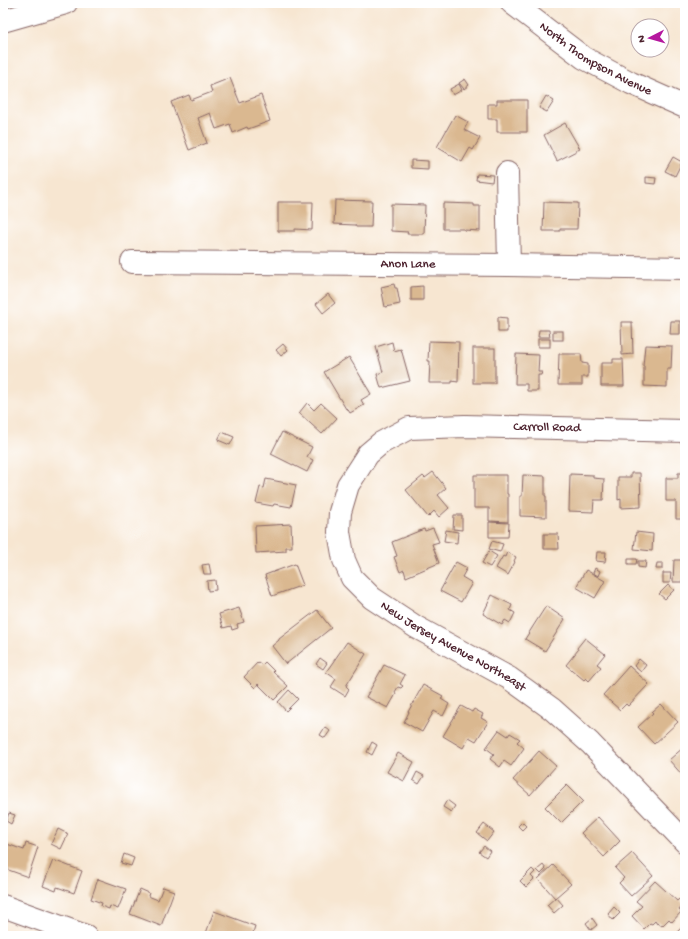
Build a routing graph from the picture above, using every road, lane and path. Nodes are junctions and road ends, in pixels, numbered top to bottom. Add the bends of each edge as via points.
1 (66, 3) edge
2 (512, 3) edge
3 (3, 21) edge
4 (685, 107) edge
5 (508, 173) dead end
6 (132, 262) dead end
7 (509, 265) junction
8 (685, 268) edge
9 (409, 428) joint
10 (685, 431) edge
11 (685, 842) edge
12 (3, 906) edge
13 (86, 936) edge

1 - 3 main road
2 - 4 main road, North Thompson Avenue via 584,58
5 - 7 main road
6 - 7 main road, Anon Lane
7 - 8 main road, Anon Lane
9 - 10 main road, Carroll Road via 465,426
9 - 11 main road, New Jersey Avenue Northeast via 381,443 368,454 348,485 340,512 339,532 344,560 352,578 372,598 416,628 508,678 552,708 590,743
12 - 13 main road

